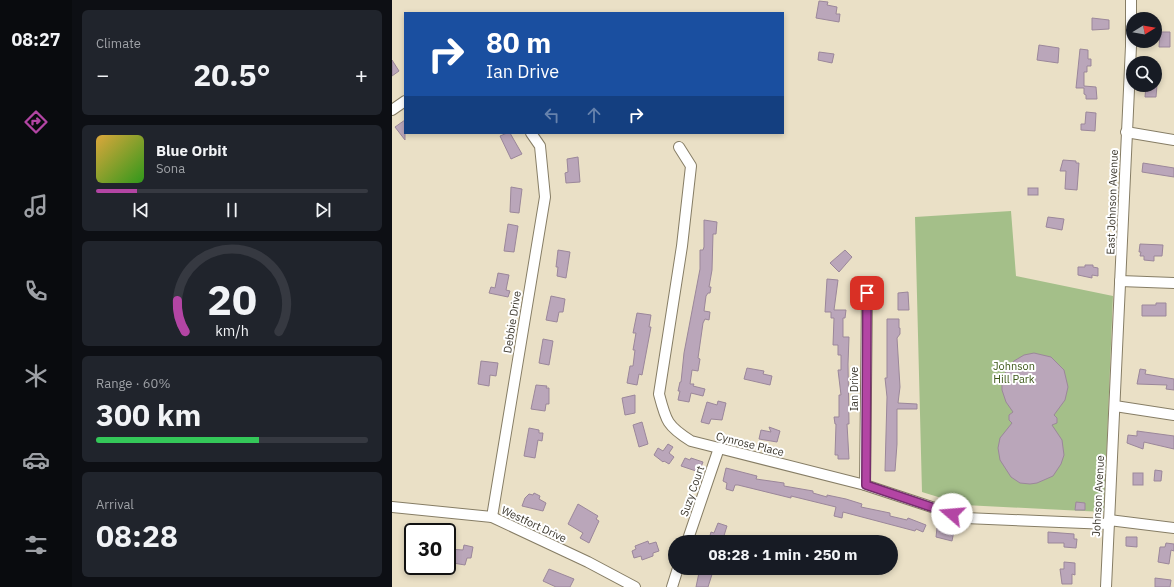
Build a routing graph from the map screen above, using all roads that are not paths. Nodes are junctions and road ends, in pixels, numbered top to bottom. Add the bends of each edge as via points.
1 (1131, 0) edge
2 (404, 102) edge
3 (392, 110) edge
4 (1126, 132) junction
5 (532, 134) edge
6 (1174, 140) edge
7 (679, 146) dead end
8 (1120, 282) junction
9 (1174, 283) edge
10 (867, 293) dead end
11 (1115, 406) junction
12 (1174, 414) edge
13 (719, 448) junction
14 (866, 485) junction
15 (392, 507) edge
16 (492, 517) junction
17 (1109, 522) junction
18 (1174, 528) edge
19 (689, 535) edge
20 (676, 575) edge
21 (634, 587) edge
22 (672, 587) edge
23 (1106, 587) edge

1 - 4 street, East Johnson Avenue
2 - 3 street
4 - 6 street
4 - 8 street, East Johnson Avenue
5 - 16 street, Debbie Drive via 540,146 545,197
7 - 13 street, Cynrose Place via 691,166 682,246 659,394 664,412 673,429 690,441
8 - 9 street
8 - 11 street, East Johnson Avenue
10 - 14 street, Ian Drive
11 - 12 street
11 - 17 street, Johnson Avenue
13 - 14 street, Cynrose Place
13 - 19 street, Suzy Court
14 - 17 street, Cynrose Place via 965,518
15 - 16 street, Westfort Drive
16 - 21 street, Westfort Drive via 588,562
17 - 18 street, Cynrose Place
17 - 23 street, Johnson Avenue
20 - 22 street

